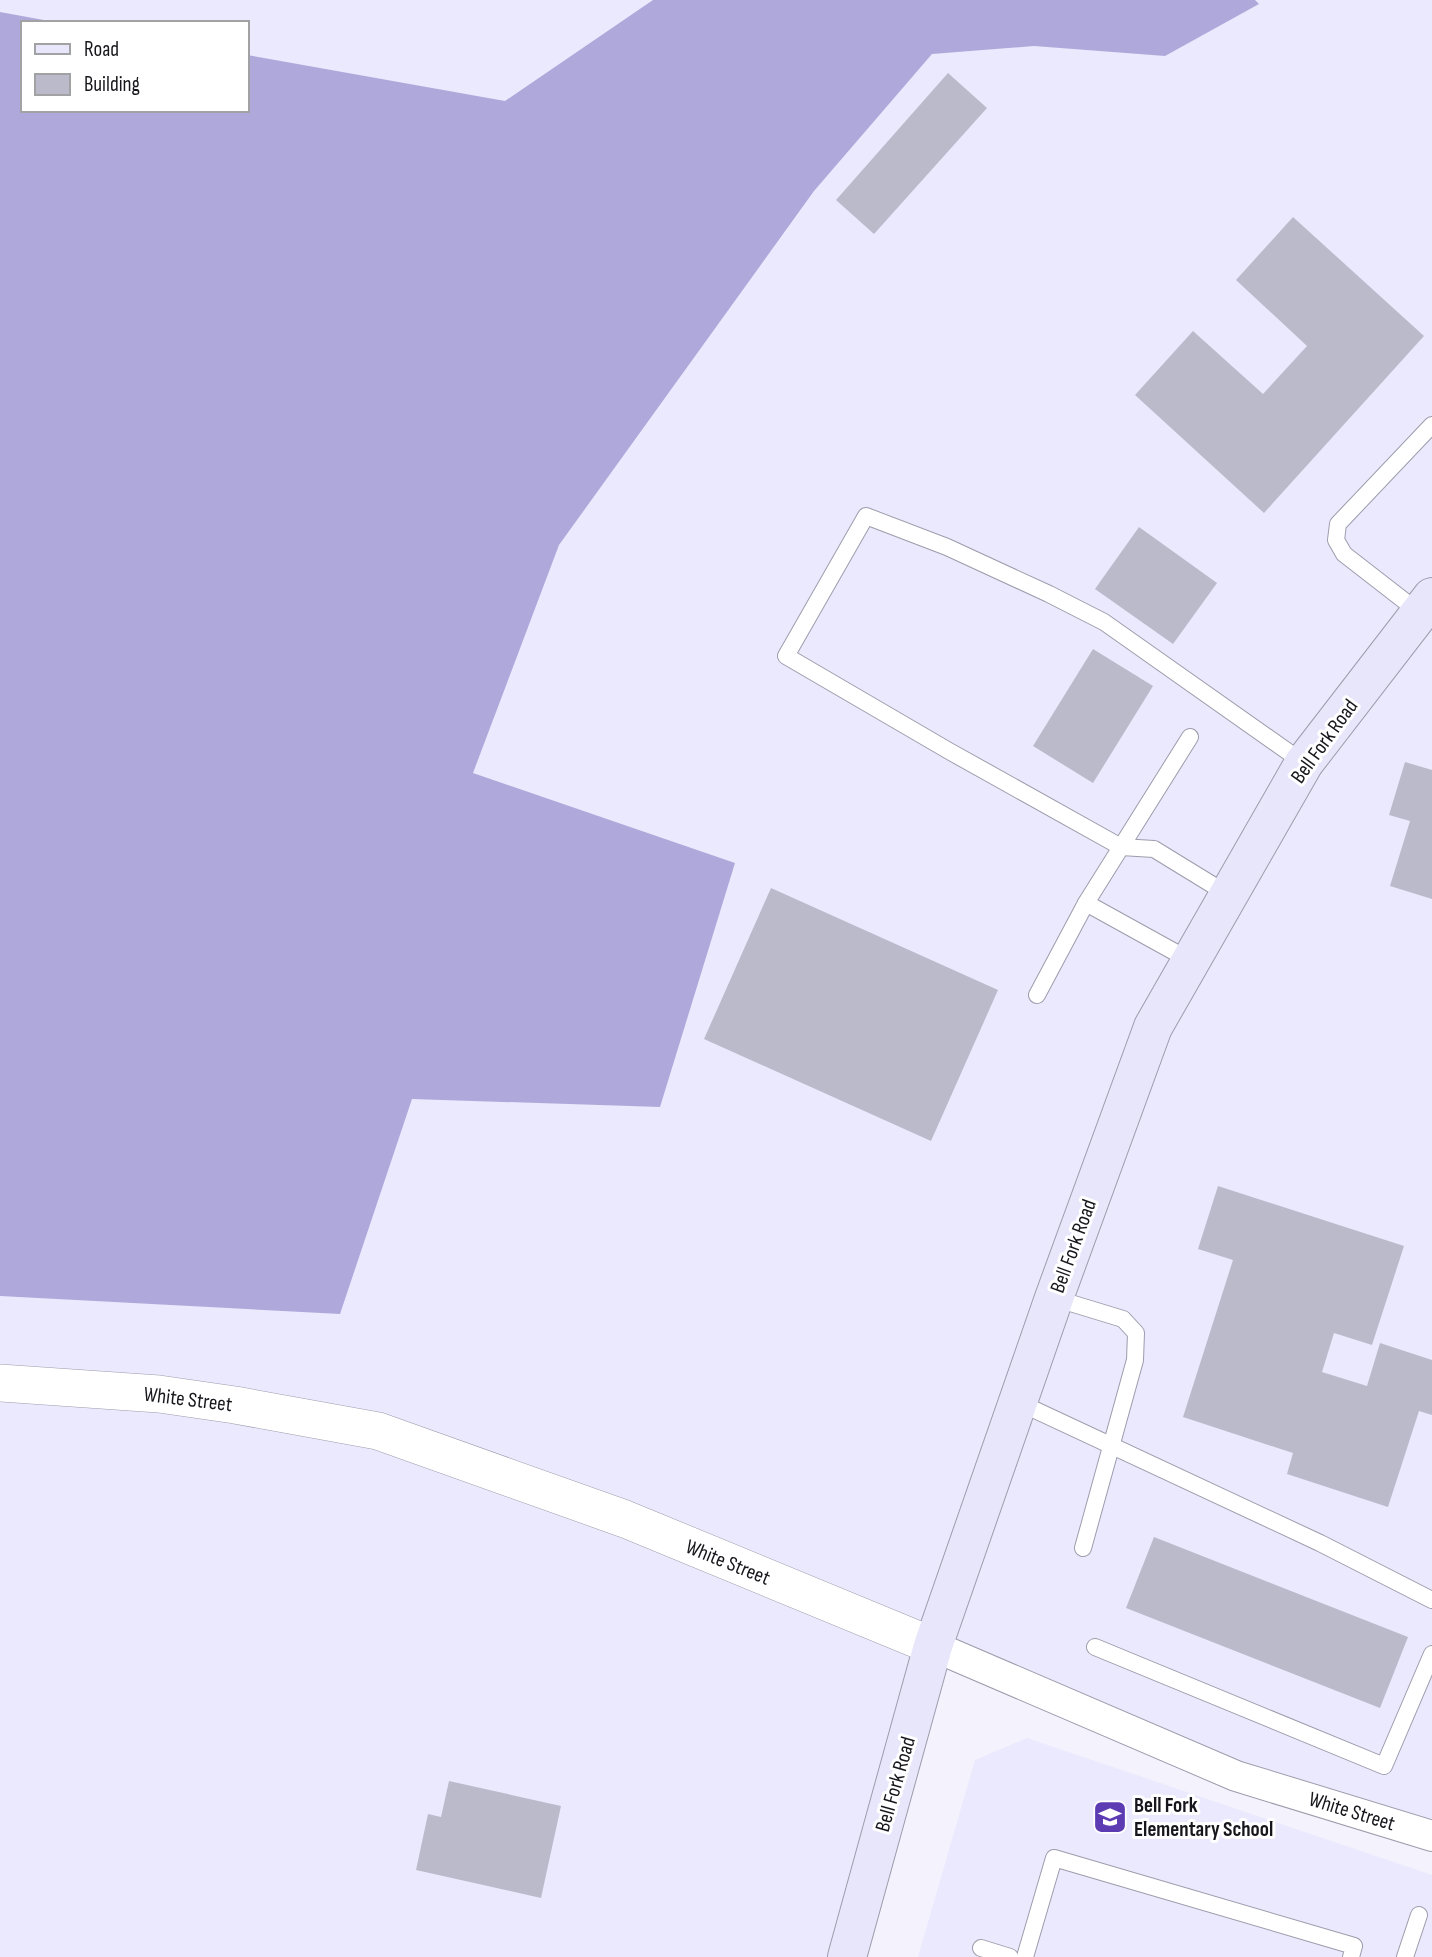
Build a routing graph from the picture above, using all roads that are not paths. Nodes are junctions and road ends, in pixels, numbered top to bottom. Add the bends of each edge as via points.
1 (1432, 425) edge
2 (1426, 605) edge
3 (1190, 737) dead end
4 (1304, 763) junction
5 (1121, 847) junction
6 (1229, 895) junction
7 (1086, 904) junction
8 (1191, 961) junction
9 (1037, 995) dead end
10 (1054, 1298) junction
11 (0, 1383) edge
12 (1018, 1402) junction
13 (1112, 1446) junction
14 (1083, 1549) dead end
15 (1432, 1600) edge
16 (933, 1646) junction
17 (1095, 1647) dead end
18 (1432, 1654) edge
19 (1432, 1836) edge
20 (1419, 1915) dead end
21 (981, 1948) dead end
22 (847, 1957) edge
23 (1010, 1957) edge
24 (1025, 1957) edge
25 (1351, 1957) edge
26 (1405, 1957) edge

1 - 2 lane via 1338,524 1336,540 1344,554
2 - 4 main road, Bell Fork Road
3 - 5 lane
4 - 5 lane via 1104,622 947,547 866,516 786,656
4 - 6 main road, Bell Fork Road
5 - 6 lane via 1154,849
5 - 7 lane
6 - 8 main road, Bell Fork Road
7 - 8 lane
7 - 9 lane
8 - 10 main road, Bell Fork Road via 1153,1027
10 - 12 main road, Bell Fork Road
10 - 13 lane via 1124,1320 1136,1333 1135,1360
11 - 16 street, White Street via 159,1394 378,1431 625,1520
12 - 13 lane
12 - 16 main road, Bell Fork Road
13 - 14 lane
13 - 15 lane
16 - 19 street, White Street via 1236,1776
16 - 22 main road, Bell Fork Road
17 - 18 lane via 1384,1766
20 - 26 lane
21 - 23 lane
24 - 25 lane via 1054,1858 1354,1946

